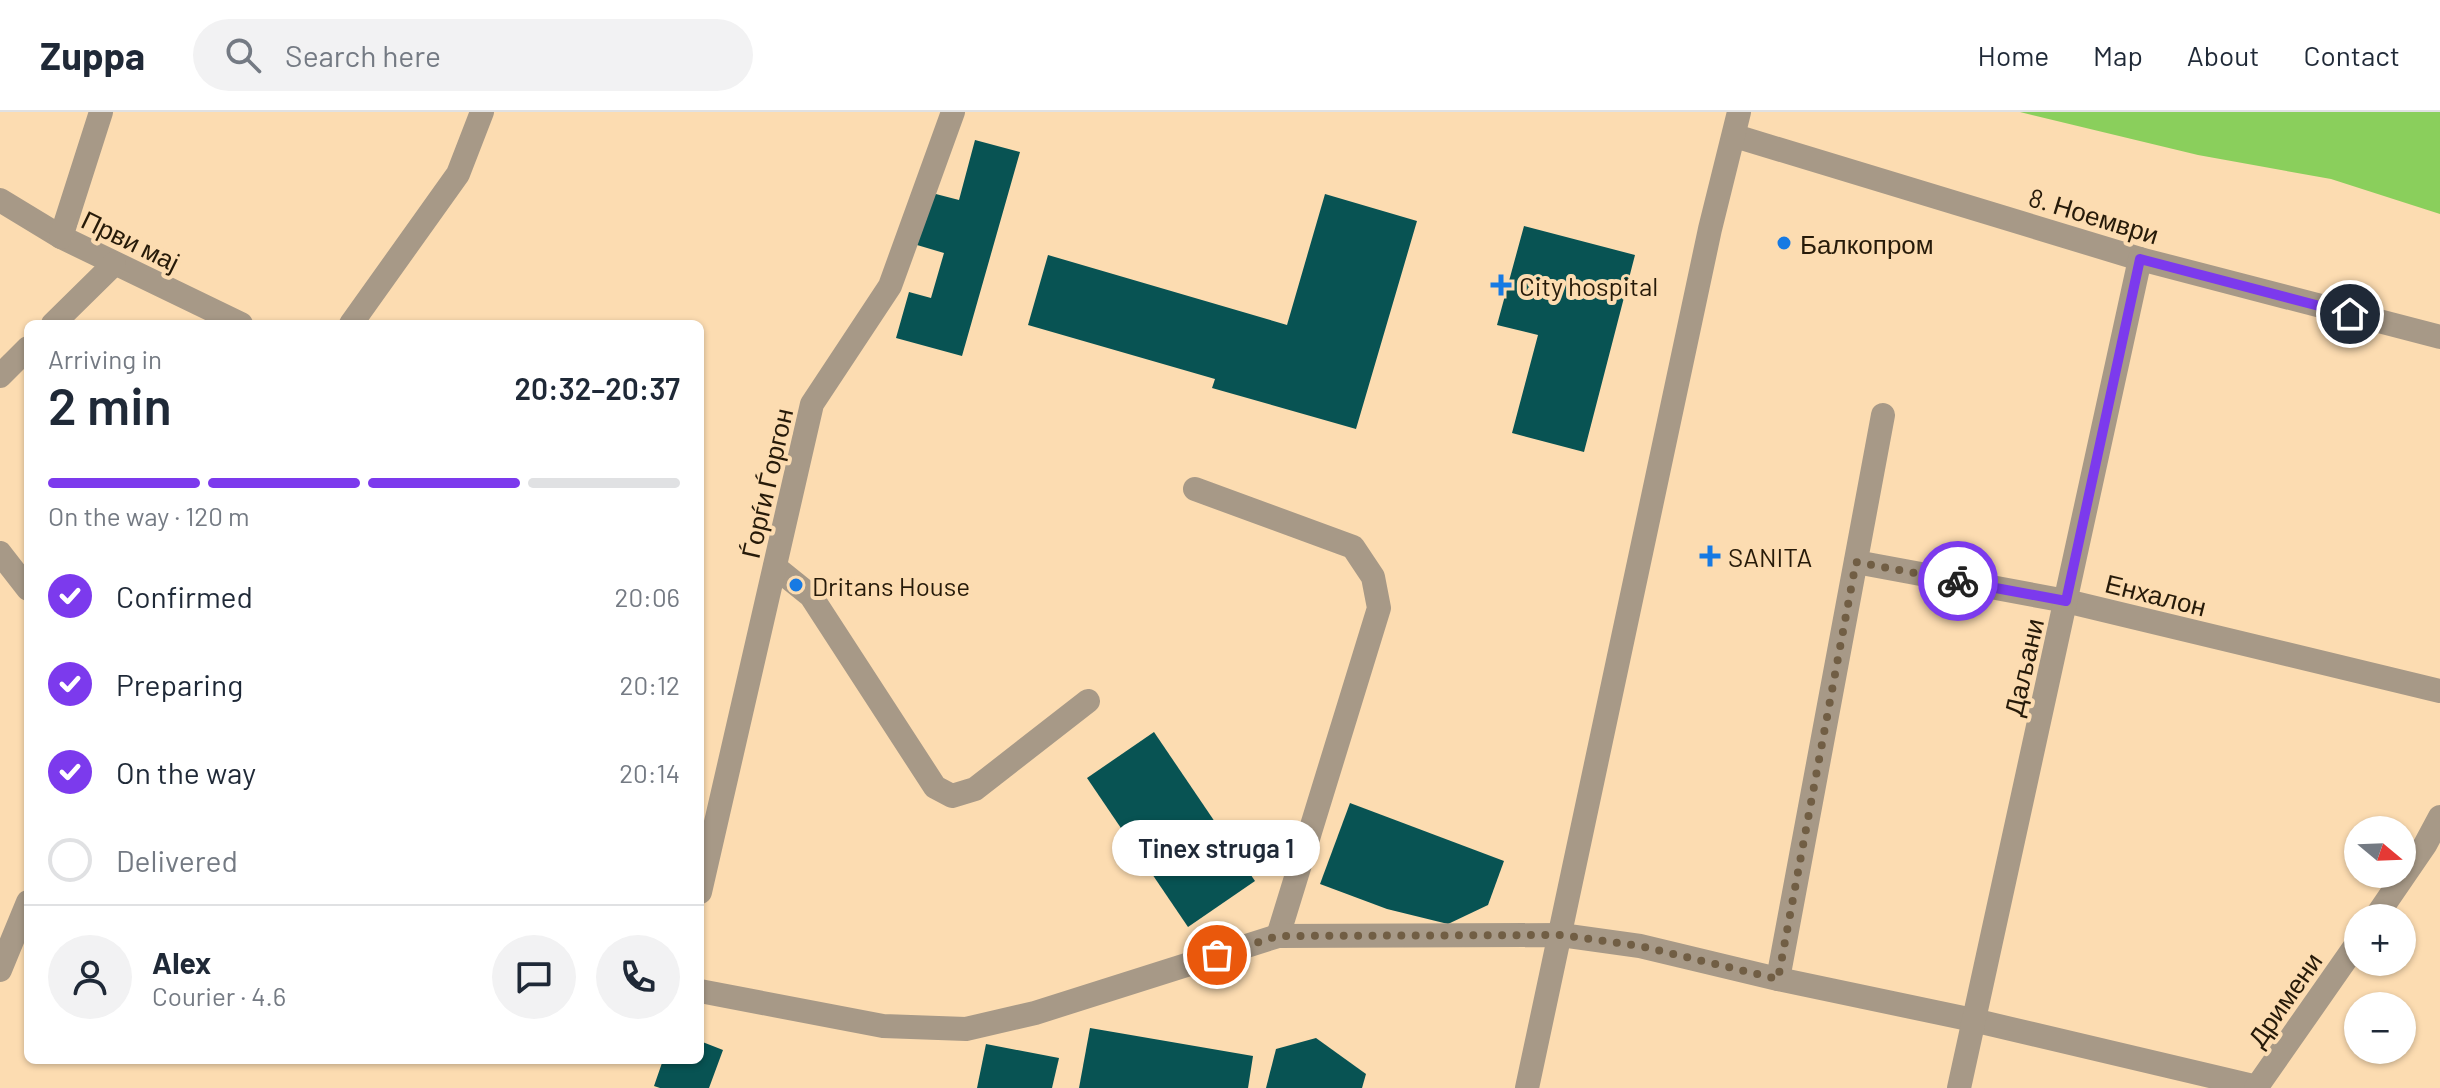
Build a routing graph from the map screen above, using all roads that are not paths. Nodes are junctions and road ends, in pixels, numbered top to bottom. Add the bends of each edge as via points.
1 (101, 112) edge
2 (482, 112) edge
3 (953, 112) edge
4 (1737, 124) edge
5 (0, 200) edge
6 (61, 237) junction
7 (2140, 259) junction
8 (114, 264) junction
9 (57, 320) edge
10 (233, 320) edge
11 (354, 320) edge
12 (2440, 337) edge
13 (24, 352) edge
14 (0, 376) edge
15 (1883, 415) dead end
16 (1195, 489) dead end
17 (2, 558) edge
18 (1856, 562) junction
19 (775, 567) junction
20 (24, 584) edge
21 (2066, 601) junction
22 (2440, 691) edge
23 (1088, 701) dead end
24 (2440, 817) edge
25 (704, 875) edge
26 (2385, 904) edge
27 (24, 912) edge
28 (1561, 935) junction
29 (1278, 936) junction
30 (2344, 962) edge
31 (0, 970) edge
32 (1778, 979) junction
33 (704, 992) edge
34 (1973, 1020) junction
35 (2257, 1087) edge
36 (1527, 1088) edge
37 (1959, 1088) edge

1 - 6 street
2 - 11 street via 458,174
3 - 19 street, Ѓорѓи Ѓоргон via 890,286 812,404
4 - 7 street, 8. Ноември
4 - 28 street via 1710,229
5 - 6 street, Први мај
6 - 8 street, Први мај
7 - 12 street, 8. Ноември
7 - 21 street, Даљани
8 - 9 street
8 - 10 street, Први мај
13 - 14 street
15 - 18 street
16 - 29 street via 1353,547 1373,577 1379,608
17 - 20 street
18 - 21 street, Енхалон
18 - 32 street
19 - 23 street via 811,596 935,787 952,796 975,789
19 - 25 street, Ѓорѓи Ѓоргон
21 - 22 street, Енхалон
21 - 34 street, Даљани
24 - 26 street
27 - 31 street
28 - 29 street
28 - 32 street via 1640,946
28 - 36 street
29 - 33 street via 1035,1013 966,1029 883,1026
30 - 35 street, Дримени
32 - 34 street
34 - 35 street
34 - 37 street, Даљани

